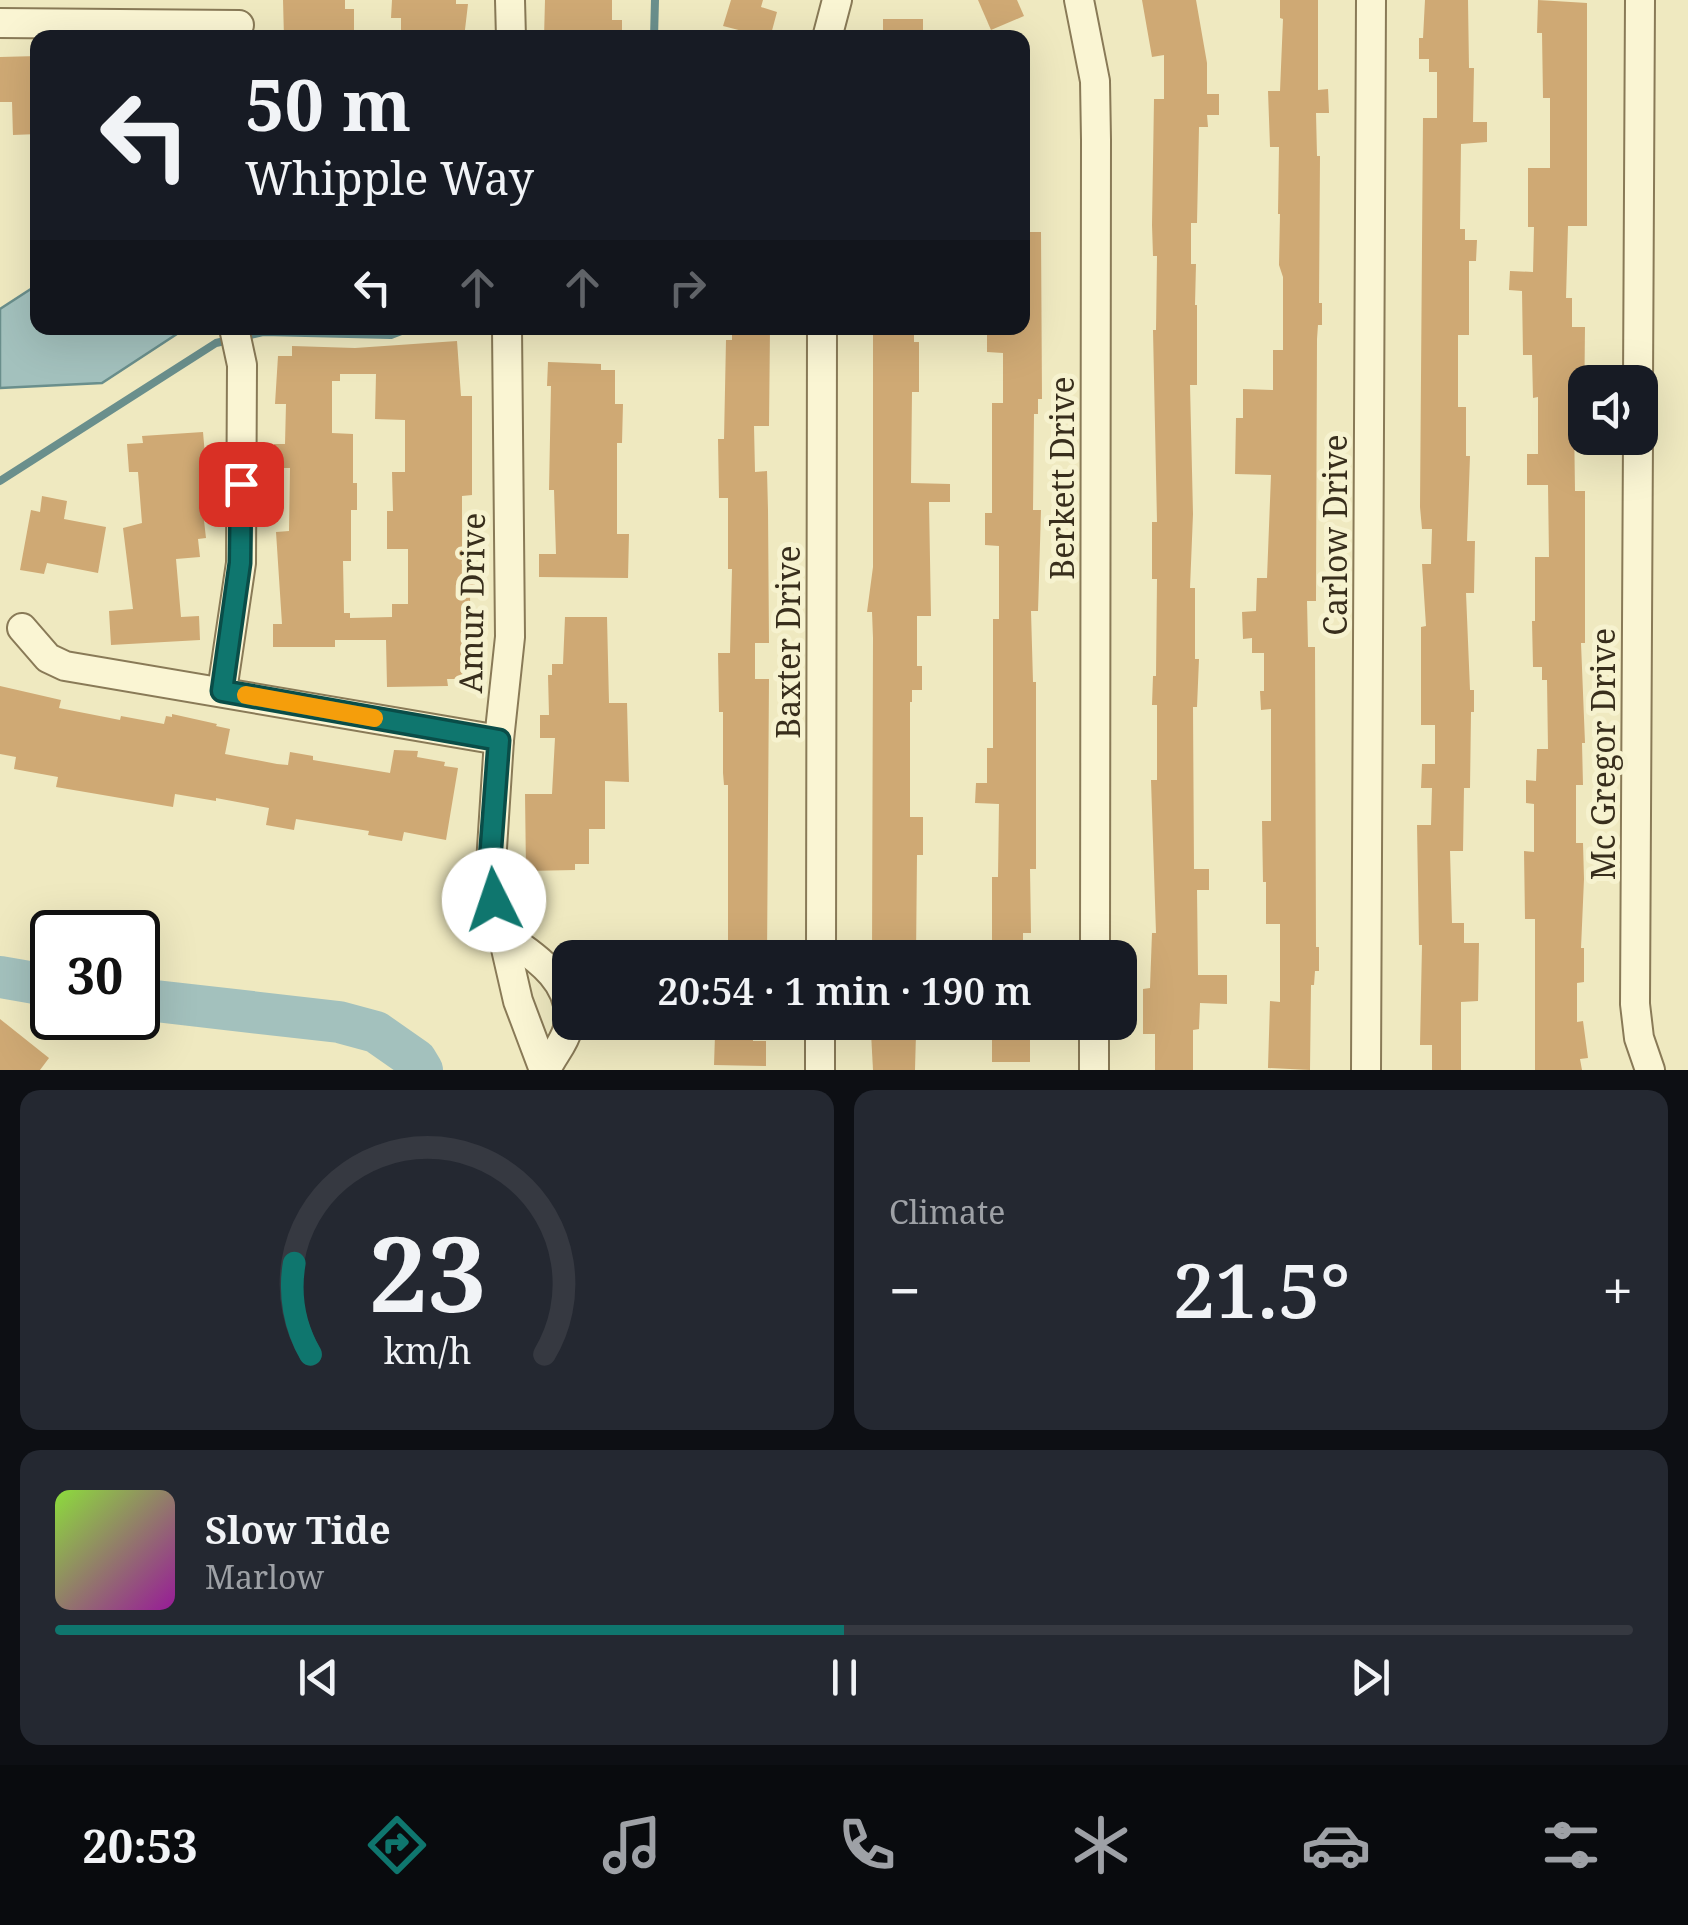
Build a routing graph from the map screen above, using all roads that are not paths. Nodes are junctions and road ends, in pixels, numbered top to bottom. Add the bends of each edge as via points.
1 (510, 0) edge
2 (837, 0) edge
3 (1079, 0) edge
4 (1371, 0) edge
5 (1640, 0) edge
6 (239, 21) edge
7 (0, 24) edge
8 (511, 30) edge
9 (829, 30) edge
10 (236, 335) edge
11 (507, 335) edge
12 (822, 335) edge
13 (1638, 365) edge
14 (1638, 455) edge
15 (22, 628) dead end
16 (222, 691) junction
17 (499, 740) junction
18 (506, 937) junction
19 (820, 940) edge
20 (1094, 940) edge
21 (820, 1040) edge
22 (1094, 1040) edge
23 (545, 1070) edge
24 (820, 1070) edge
25 (1094, 1070) edge
26 (1366, 1070) edge
27 (1650, 1070) edge

1 - 8 street
2 - 9 street
3 - 20 street, Berkett Drive via 1094,81 1096,140
4 - 26 street, Carlow Drive
5 - 13 street
6 - 7 street
10 - 16 street via 242,365 240,563
11 - 17 street, Amur Drive via 510,636
12 - 19 street, Baxter Drive
14 - 27 street, Mc Gregor Drive via 1636,1004
15 - 16 street via 48,658 65,666
16 - 17 street
17 - 18 street, Amur Drive via 490,879
18 - 23 street, Amur Drive via 518,1000
18 - 23 street, Amur Drive via 548,966 569,1014
21 - 24 street
22 - 25 street

